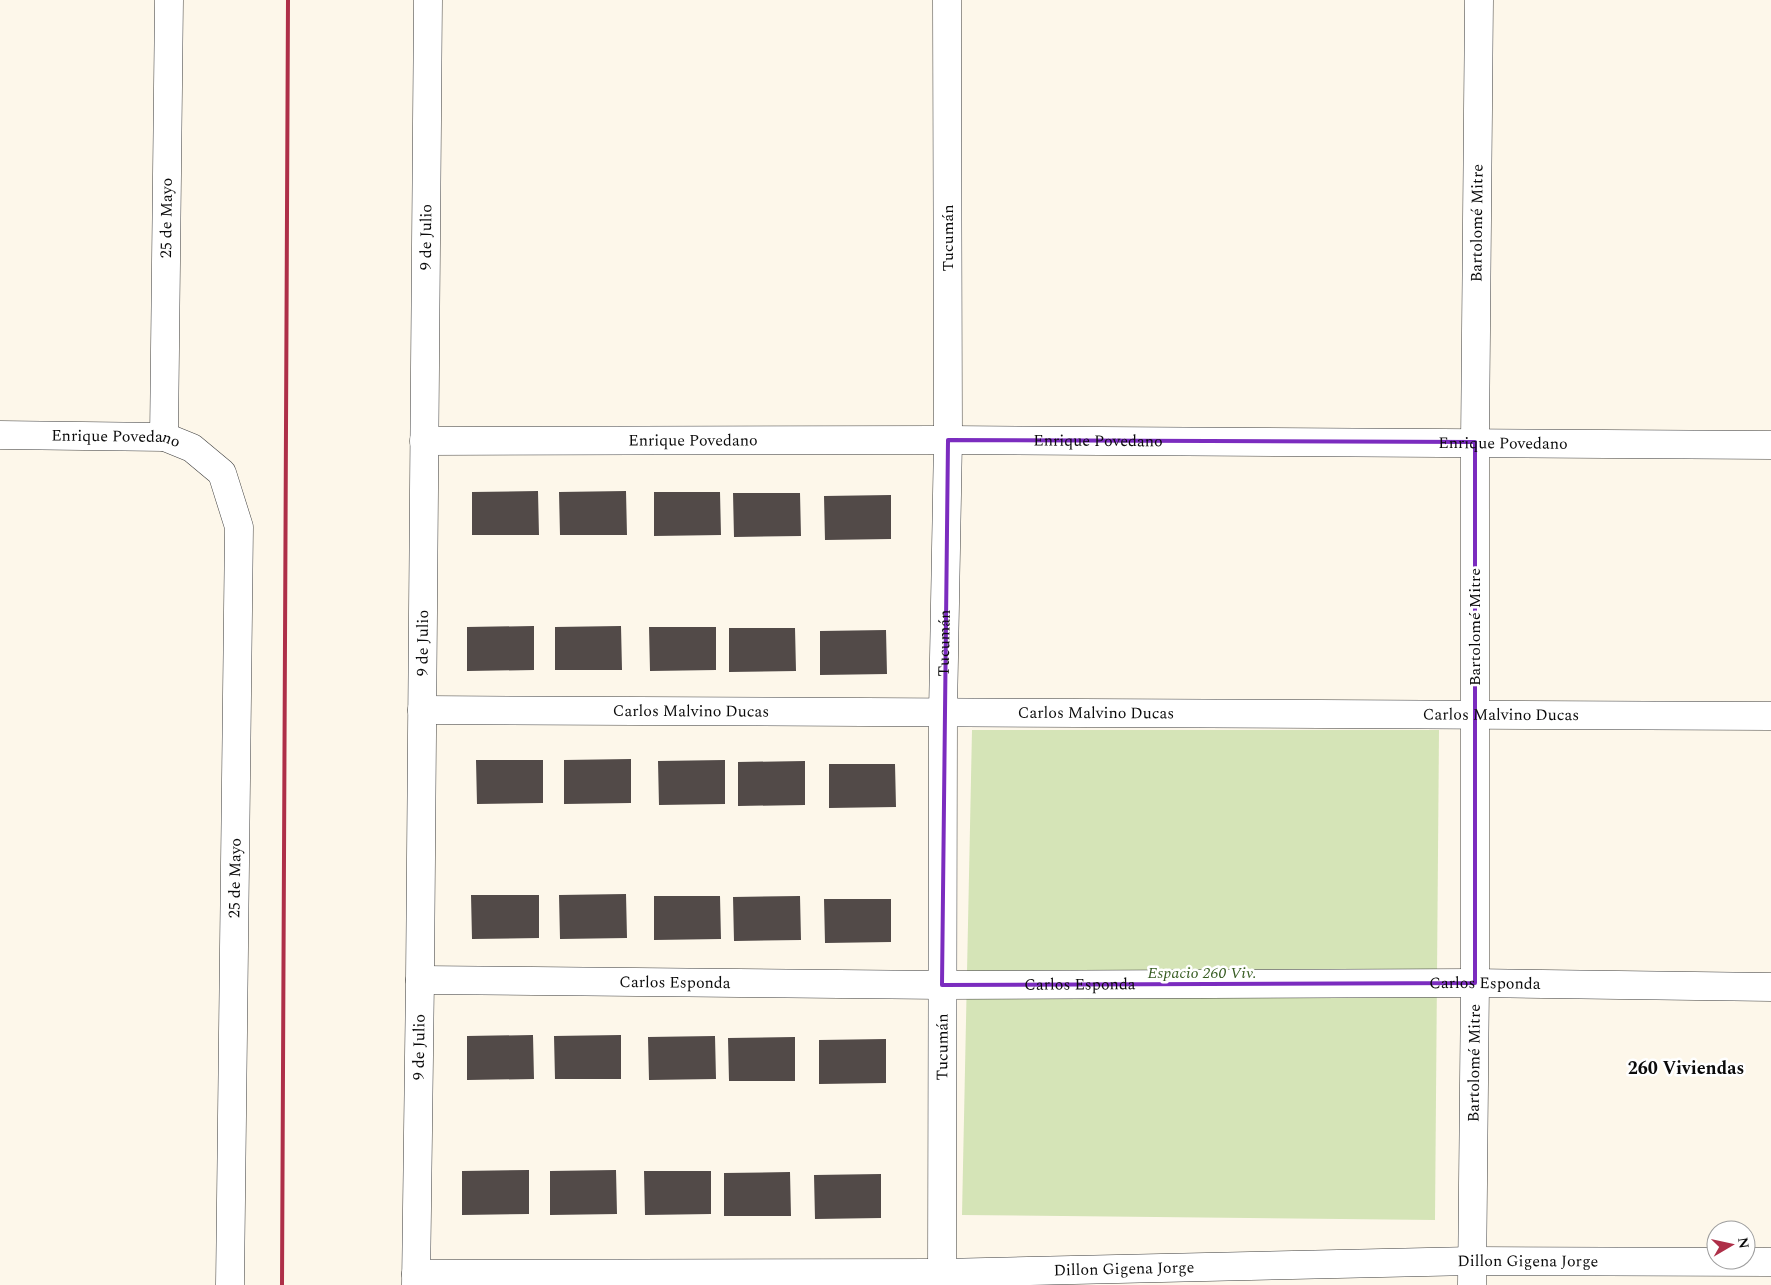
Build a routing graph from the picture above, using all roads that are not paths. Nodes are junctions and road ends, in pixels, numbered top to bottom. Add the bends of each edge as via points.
1 (169, 0) edge
2 (428, 0) edge
3 (947, 0) edge
4 (1479, 0) edge
5 (0, 435) edge
6 (164, 438) junction
7 (948, 440) junction
8 (424, 441) junction
9 (1475, 442) junction
10 (1771, 445) edge
11 (222, 473) joint
12 (422, 710) junction
13 (943, 712) junction
14 (1474, 715) junction
15 (1771, 716) edge
16 (420, 980) junction
17 (1475, 984) junction
18 (942, 985) junction
19 (1771, 987) edge
20 (1771, 1262) edge
21 (1472, 1273) edge
22 (942, 1279) edge
23 (416, 1280) edge
24 (230, 1285) edge

1 - 6 street, 25 de Mayo
2 - 8 street, 9 de Julio
3 - 7 street, Tucumán
4 - 9 street, Bartolomé Mitre
5 - 6 street, Enrique Povedano
6 - 11 street, Enrique Povedano via 192,448
7 - 8 street, Enrique Povedano
7 - 9 street, Enrique Povedano
7 - 13 street, Tucumán
8 - 12 street, 9 de Julio
9 - 10 street, Enrique Povedano
9 - 14 street, Bartolomé Mitre
11 - 24 street, 25 de Mayo via 239,526
12 - 13 street, Carlos Malvino Ducas
12 - 16 street, 9 de Julio
13 - 14 street, Carlos Malvino Ducas
13 - 18 street, Tucumán
14 - 15 street, Carlos Malvino Ducas
14 - 17 street, Bartolomé Mitre
16 - 18 street, Carlos Esponda
16 - 23 street, 9 de Julio
17 - 18 street, Carlos Esponda
17 - 19 street, Carlos Esponda
17 - 21 street, Bartolomé Mitre
18 - 22 street, Tucumán
20 - 21 street, Dillon Gigena Jorge
21 - 22 street, Dillon Gigena Jorge
22 - 23 street, Dillon Gigena Jorge

